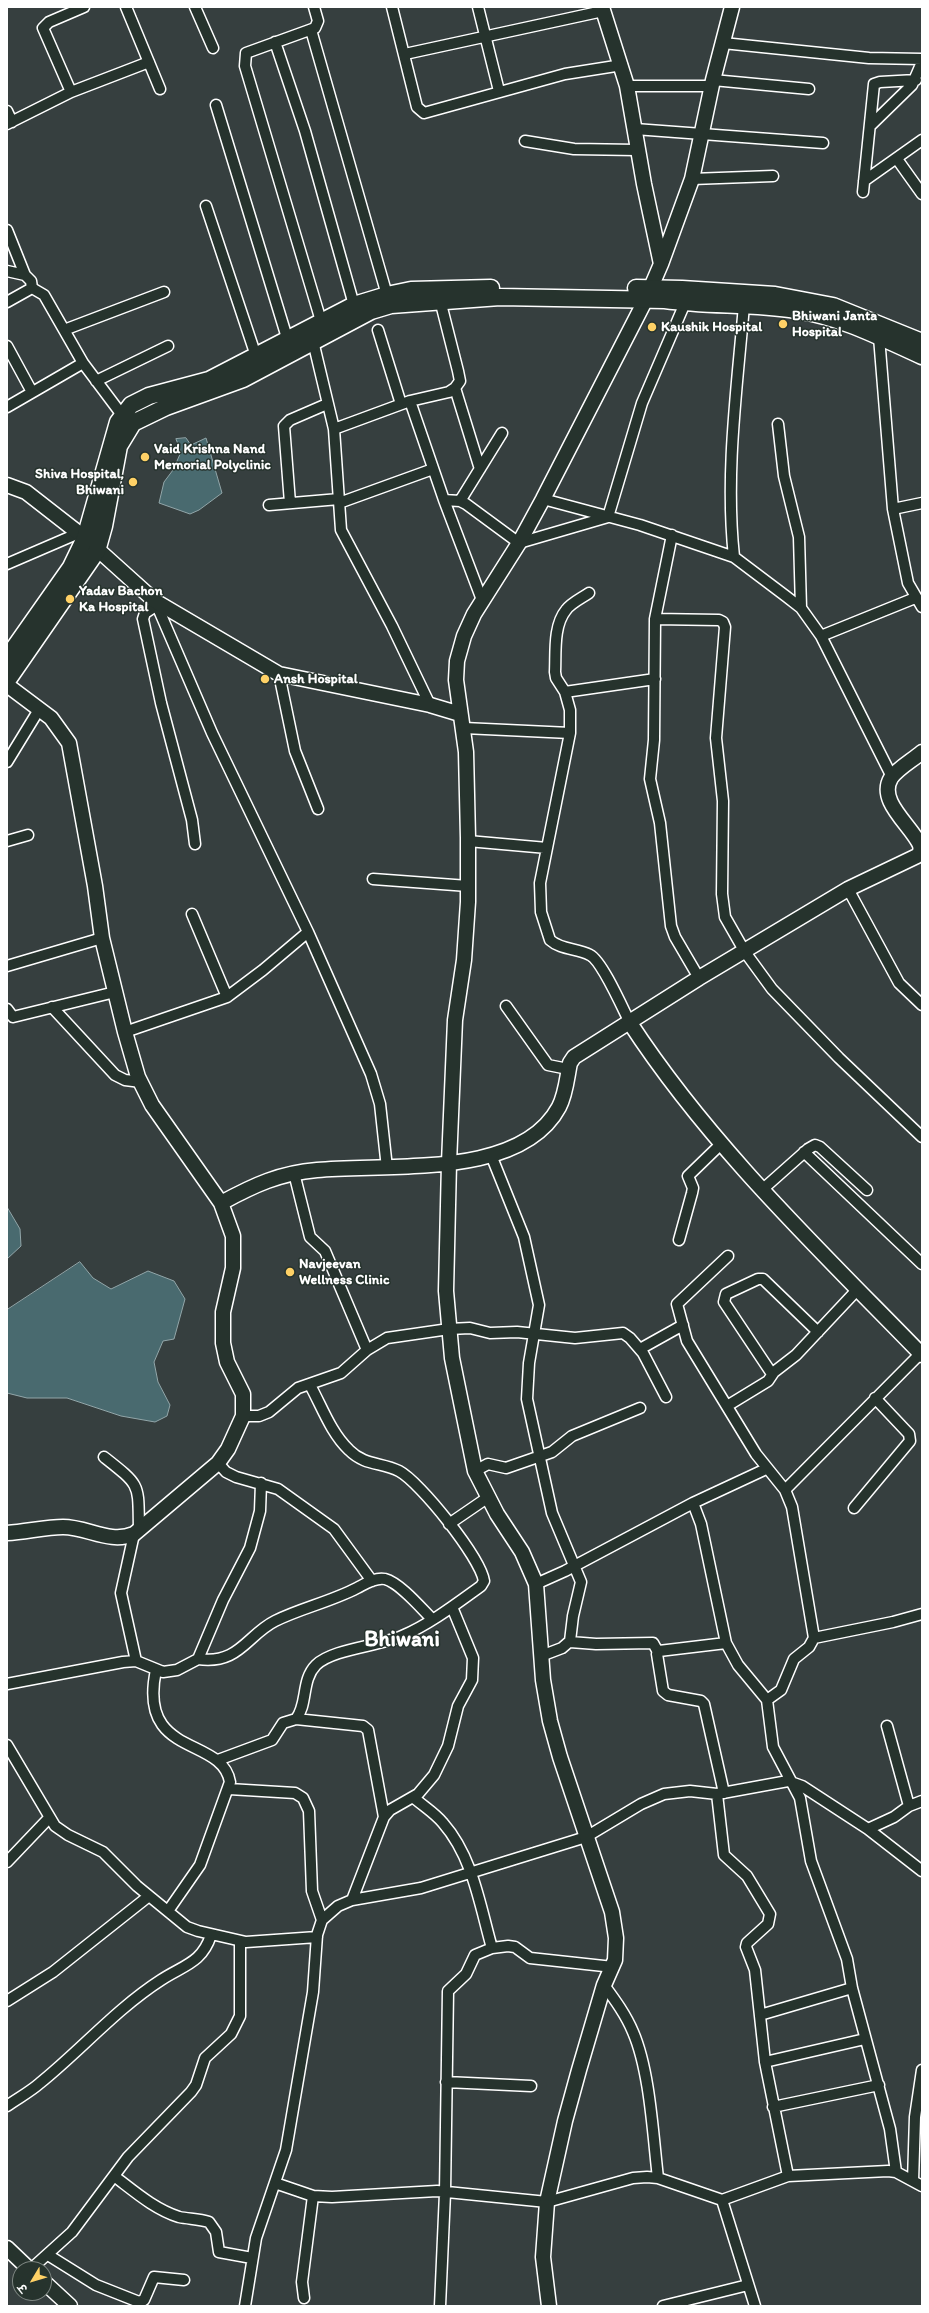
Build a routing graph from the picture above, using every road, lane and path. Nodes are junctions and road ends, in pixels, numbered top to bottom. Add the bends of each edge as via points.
1 (84, 7) edge
2 (126, 7) edge
3 (195, 7) edge
4 (314, 7) edge
5 (392, 7) edge
6 (478, 7) edge
7 (732, 7) edge
8 (603, 9) edge
9 (311, 30) junction
10 (486, 35) junction
11 (275, 42) junction
12 (723, 43) junction
13 (213, 48) dead end
14 (405, 54) junction
15 (922, 61) edge
16 (149, 62) junction
17 (622, 65) junction
18 (916, 80) junction
19 (713, 83) junction
20 (627, 86) junction
21 (160, 89) dead end
22 (809, 89) dead end
23 (499, 91) junction
24 (71, 92) junction
25 (216, 105) dead end
26 (7, 111) edge
27 (9, 123) edge
28 (870, 126) junction
29 (635, 129) junction
30 (702, 135) junction
31 (922, 140) edge
32 (525, 141) dead end
33 (823, 143) dead end
34 (637, 150) junction
35 (896, 159) junction
36 (773, 176) dead end
37 (692, 179) junction
38 (864, 181) junction
39 (863, 192) dead end
40 (922, 194) edge
41 (206, 206) dead end
42 (7, 230) edge
43 (661, 264) junction
44 (7, 271) edge
45 (25, 275) junction
46 (32, 288) junction
47 (164, 292) dead end
48 (648, 294) junction
49 (387, 295) junction
50 (440, 300) junction
51 (7, 302) edge
52 (685, 303) junction
53 (354, 305) junction
54 (744, 305) junction
55 (64, 330) junction
56 (315, 330) junction
57 (378, 330) dead end
58 (879, 337) junction
59 (288, 341) junction
60 (922, 342) edge
61 (7, 346) edge
62 (168, 346) dead end
63 (256, 356) junction
64 (922, 356) edge
65 (83, 363) junction
66 (96, 381) junction
67 (455, 388) junction
68 (32, 392) junction
69 (405, 403) junction
70 (327, 404) junction
71 (7, 407) edge
72 (122, 415) junction
73 (778, 424) dead end
74 (334, 429) junction
75 (502, 433) dead end
76 (432, 469) junction
77 (480, 469) junction
78 (7, 485) edge
79 (543, 499) junction
80 (444, 500) junction
81 (339, 501) junction
82 (460, 501) junction
83 (290, 503) junction
84 (922, 503) edge
85 (269, 505) dead end
86 (893, 509) junction
87 (608, 517) junction
88 (672, 535) junction
89 (82, 536) junction
90 (519, 542) junction
91 (96, 550) junction
92 (734, 557) junction
93 (7, 564) edge
94 (589, 593) dead end
95 (915, 598) junction
96 (482, 600) junction
97 (156, 603) junction
98 (922, 607) edge
99 (801, 608) junction
100 (655, 619) junction
101 (821, 636) junction
102 (7, 658) edge
103 (279, 674) junction
104 (655, 679) junction
105 (7, 681) edge
106 (7, 685) edge
107 (565, 692) junction
108 (430, 705) junction
109 (40, 708) junction
110 (462, 721) junction
111 (570, 734) junction
112 (922, 752) edge
113 (7, 762) edge
114 (892, 777) junction
115 (318, 809) dead end
116 (28, 835) dead end
117 (7, 841) edge
118 (468, 841) junction
119 (195, 844) dead end
120 (547, 848) junction
121 (922, 852) edge
122 (372, 879) dead end
123 (468, 886) junction
124 (848, 889) junction
125 (192, 914) dead end
126 (308, 932) junction
127 (102, 938) junction
128 (745, 952) junction
129 (7, 966) edge
130 (700, 978) junction
131 (115, 992) junction
132 (227, 997) junction
133 (922, 1005) edge
134 (506, 1006) dead end
135 (52, 1007) junction
136 (7, 1009) edge
137 (630, 1023) junction
138 (125, 1032) junction
139 (568, 1069) junction
140 (141, 1082) junction
141 (922, 1137) edge
142 (721, 1144) junction
143 (804, 1152) junction
144 (491, 1156) junction
145 (449, 1162) junction
146 (387, 1168) junction
147 (294, 1173) junction
148 (764, 1189) junction
149 (867, 1190) dead end
150 (221, 1203) junction
151 (680, 1240) dead end
152 (728, 1256) dead end
153 (922, 1264) edge
154 (857, 1290) junction
155 (683, 1325) junction
156 (449, 1329) junction
157 (818, 1332) junction
158 (533, 1334) junction
159 (640, 1349) junction
160 (367, 1350) junction
161 (922, 1353) edge
162 (772, 1374) junction
163 (310, 1385) junction
164 (666, 1398) dead end
165 (875, 1398) junction
166 (727, 1406) junction
167 (640, 1408) dead end
168 (244, 1416) junction
169 (538, 1455) junction
170 (104, 1457) dead end
171 (218, 1463) junction
172 (766, 1469) junction
173 (475, 1471) junction
174 (262, 1483) junction
175 (785, 1490) junction
176 (487, 1498) junction
177 (693, 1503) junction
178 (854, 1508) dead end
179 (449, 1524) junction
180 (136, 1532) junction
181 (7, 1533) edge
182 (575, 1565) junction
183 (372, 1581) junction
184 (536, 1584) junction
185 (452, 1607) junction
186 (922, 1614) edge
187 (432, 1619) junction
188 (814, 1638) junction
189 (570, 1642) junction
190 (726, 1643) junction
191 (658, 1652) junction
192 (541, 1656) junction
193 (198, 1658) junction
194 (136, 1661) junction
195 (156, 1670) junction
196 (7, 1684) edge
197 (767, 1700) junction
198 (296, 1719) junction
199 (887, 1726) dead end
200 (7, 1745) edge
201 (218, 1760) junction
202 (792, 1781) junction
203 (229, 1789) junction
204 (720, 1794) junction
205 (413, 1797) junction
206 (922, 1801) edge
207 (909, 1806) junction
208 (384, 1817) junction
209 (49, 1818) junction
210 (868, 1829) junction
211 (586, 1837) junction
212 (7, 1862) edge
213 (922, 1871) edge
214 (471, 1873) junction
215 (149, 1896) junction
216 (352, 1900) junction
217 (168, 1911) junction
218 (322, 1920) junction
219 (212, 1935) junction
220 (317, 1937) junction
221 (240, 1941) junction
222 (492, 1948) junction
223 (613, 1967) junction
224 (604, 1985) junction
225 (852, 1988) junction
226 (7, 2001) edge
227 (760, 2015) junction
228 (865, 2039) junction
229 (765, 2062) junction
230 (922, 2070) edge
231 (446, 2082) junction
232 (879, 2085) junction
233 (531, 2086) dead end
234 (7, 2106) edge
235 (773, 2107) junction
236 (896, 2172) junction
237 (114, 2176) junction
238 (788, 2176) junction
239 (658, 2178) junction
240 (913, 2181) junction
241 (276, 2183) junction
242 (922, 2186) edge
243 (445, 2193) junction
244 (313, 2196) junction
245 (722, 2200) junction
246 (547, 2202) junction
247 (7, 2248) edge
248 (48, 2256) junction
249 (252, 2258) junction
250 (21, 2261) edge
251 (41, 2261) edge
252 (184, 2280) dead end
253 (748, 2285) junction
254 (52, 2289) edge
255 (304, 2298) dead end
256 (70, 2306) edge
257 (245, 2306) edge
258 (440, 2306) edge
259 (549, 2306) edge
260 (663, 2306) edge
261 (754, 2306) edge

1 - 24 street via 49,22 43,28
2 - 16 street
3 - 13 street
4 - 9 street via 317,25
5 - 14 street
6 - 10 street
7 - 12 street
8 - 10 street
8 - 17 street
9 - 11 street
9 - 49 street
10 - 14 street
10 - 23 street
11 - 53 street via 305,131
11 - 56 street via 246,53 245,66
12 - 15 street
12 - 19 street
14 - 23 street via 416,107 424,113
15 - 18 street
16 - 21 street
16 - 24 street
17 - 20 street
17 - 23 street via 565,74
18 - 28 street
18 - 28 street via 874,84
19 - 20 street
19 - 22 street
19 - 30 street
20 - 29 street
24 - 27 street
25 - 59 street
26 - 27 street
28 - 38 street
29 - 30 street
29 - 34 street
30 - 33 street
30 - 37 street
31 - 35 street
32 - 34 street via 574,149
34 - 43 street
35 - 38 street
35 - 40 street
36 - 37 street
37 - 43 street
38 - 39 street
41 - 63 street
42 - 45 street
43 - 48 street
44 - 45 street
45 - 46 street via 31,281
46 - 51 street
46 - 55 street via 44,295
47 - 55 street
48 - 49 main road via 440,287
48 - 50 main road
48 - 52 main road
48 - 60 main road via 775,295 833,306
48 - 79 street
49 - 53 main road
50 - 56 main road via 391,306
50 - 67 street via 460,381
52 - 54 main road
52 - 87 street via 642,403
53 - 56 main road
54 - 58 main road via 797,310
54 - 92 street via 730,468 729,516
55 - 65 street
56 - 59 main road
56 - 70 street
56 - 91 main road via 243,379 166,407 133,423 119,446 104,526
57 - 69 street
58 - 64 main road
58 - 86 street
59 - 63 main road
61 - 68 street
62 - 66 street
63 - 72 main road via 209,380 149,396 131,405
65 - 66 street
65 - 68 street
66 - 72 street
67 - 69 street
67 - 77 street
68 - 71 street
69 - 74 street
69 - 76 street
70 - 74 street
70 - 83 street via 290,420 284,426
72 - 89 main road
73 - 99 street via 784,476 799,536
74 - 81 street
75 - 77 street
76 - 80 street
76 - 81 street
77 - 82 street
78 - 89 street via 26,492
79 - 87 street
79 - 90 street
80 - 82 street
80 - 96 street
81 - 83 street
81 - 108 street via 339,521 344,537 392,626
82 - 90 street
83 - 85 street
84 - 86 street
86 - 95 street via 902,562
87 - 88 street
87 - 90 street
88 - 92 street
88 - 100 street
89 - 91 street
89 - 93 street
89 - 102 main road via 71,567
90 - 96 street
91 - 97 street
91 - 105 main road
92 - 99 street
94 - 107 street via 566,609 560,620 555,672
95 - 98 street
95 - 101 street
96 - 110 street via 464,636 457,661 456,680
97 - 103 street
97 - 119 street via 145,613 143,619 160,703 191,814
97 - 126 street via 212,733
99 - 101 street
100 - 104 street
100 - 128 street via 719,620 725,627 716,738 723,801 723,906 729,928
101 - 114 street
103 - 108 street
103 - 115 street via 295,752
104 - 107 street
104 - 130 street via 654,740 650,779 660,823 668,914 675,938
106 - 109 street
107 - 111 street via 570,710
108 - 110 street
109 - 113 street
109 - 127 street via 60,729 72,751
110 - 111 street
110 - 118 street via 466,752
111 - 120 street
112 - 114 street
114 - 121 street via 888,786 888,798 917,838
116 - 117 street
118 - 120 street
118 - 123 street
120 - 137 street via 539,897 540,912 548,937 558,945 590,955 605,975
121 - 124 street
122 - 123 street
123 - 145 street via 464,960 452,1056
124 - 128 street
124 - 133 street via 899,983
125 - 132 street
126 - 132 street
126 - 146 street via 377,1091
127 - 129 street
127 - 131 street
128 - 130 street
128 - 141 street via 784,1003
130 - 137 street
131 - 135 street
131 - 138 street
132 - 138 street
134 - 139 street via 548,1065
135 - 136 street via 13,1017
135 - 140 street via 115,1075 124,1080
137 - 139 street via 574,1057
137 - 142 street via 653,1058
138 - 140 street
139 - 144 street via 562,1101 547,1122 528,1139
140 - 150 street via 152,1106
142 - 148 street
142 - 151 street via 688,1176 693,1188
143 - 148 street
143 - 149 street via 812,1146 820,1147
143 - 153 street
144 - 145 street
144 - 158 street via 526,1243 539,1305
145 - 146 street
145 - 156 street via 446,1291
146 - 147 street
147 - 150 street via 259,1182
147 - 160 street via 310,1237 325,1251
148 - 154 street
150 - 168 street via 231,1226 234,1253 223,1312 223,1343 227,1362 243,1394
152 - 155 street via 677,1304
154 - 157 street
154 - 161 street
155 - 159 street
155 - 166 street via 687,1341
156 - 158 street via 473,1328 490,1333
156 - 160 street via 387,1338
156 - 173 street via 452,1358
157 - 162 street via 796,1355
157 - 162 street via 763,1279 726,1294 724,1302
158 - 159 street via 575,1338 623,1333
158 - 169 street via 527,1393
159 - 164 street
160 - 163 street via 341,1373
161 - 165 street
162 - 166 street via 764,1384
163 - 168 street via 296,1390 266,1414
163 - 179 street via 335,1433 348,1450 365,1462 390,1468 409,1478
165 - 175 street
165 - 178 street via 909,1434 910,1441
166 - 172 street
167 - 169 street via 572,1436 552,1452
168 - 171 street via 231,1445
169 - 173 street via 506,1468 488,1464
169 - 182 street via 552,1513
170 - 180 street via 137,1488
171 - 174 street via 230,1474
171 - 180 street
172 - 175 street
172 - 177 street
173 - 176 street
174 - 183 street via 283,1492 336,1532
174 - 193 street via 260,1511 250,1548 223,1600
175 - 188 street via 792,1507
176 - 179 street
176 - 184 street via 522,1552
177 - 182 street
177 - 190 street via 701,1524
179 - 185 street via 471,1556 484,1581
180 - 181 street via 124,1538 64,1527
180 - 194 street via 121,1593
182 - 184 street
182 - 189 street via 582,1587 574,1612
183 - 187 street via 388,1580
183 - 193 street via 328,1602 275,1621 237,1652 211,1659
184 - 192 street
185 - 187 street
185 - 205 street via 473,1658 473,1676 458,1706 443,1760 424,1789
186 - 188 street
187 - 198 street via 393,1640 331,1656 320,1662 308,1676
188 - 197 street via 809,1647 794,1659 781,1690
189 - 191 street via 653,1643
189 - 192 street
190 - 191 street
190 - 197 street via 738,1666
191 - 204 street via 663,1691 668,1695 704,1704
192 - 211 street via 550,1721
193 - 195 street via 176,1670
194 - 195 street
194 - 196 street
195 - 201 street via 154,1706 162,1724 176,1739
197 - 202 street via 773,1747
198 - 201 street via 283,1723 272,1740
198 - 208 street via 363,1726 368,1730
199 - 207 street
200 - 209 street
201 - 203 street via 228,1773
202 - 204 street
202 - 210 street
202 - 225 street via 802,1805 816,1878 847,1959
203 - 217 street via 200,1865
203 - 218 street via 291,1792 301,1796 306,1802 309,1811 312,1891
204 - 211 street via 690,1791 664,1794 641,1804
204 - 227 street via 721,1845 724,1855 747,1876 770,1914 768,1924 746,1946 755,1970
205 - 208 street via 390,1810
205 - 214 street via 447,1827
206 - 207 street
207 - 210 street via 894,1817
208 - 216 street
209 - 212 street
209 - 215 street via 60,1831 108,1856
210 - 213 street
211 - 214 street
211 - 223 street via 612,1912 616,1951
214 - 216 street via 421,1888
214 - 222 street
215 - 217 street
215 - 226 street via 52,1972
216 - 218 street via 338,1906
217 - 219 street via 191,1929
218 - 220 street
219 - 221 street
219 - 234 street via 205,1950 197,1959 141,1994 107,2021 39,2084
220 - 221 street via 269,1942
220 - 241 street via 306,2040 286,2150
221 - 237 street via 240,2016 236,2028 205,2058 191,2092 128,2157
222 - 223 street via 512,1946 526,1957 537,1960
222 - 231 street via 475,1955 466,1974 448,1990
223 - 224 street
224 - 239 street via 626,2017 638,2045 652,2120
224 - 246 street via 565,2121
225 - 227 street
225 - 228 street
227 - 229 street
228 - 229 street
228 - 232 street
229 - 235 street
230 - 240 street via 915,2117
231 - 233 street
231 - 243 street
232 - 235 street
232 - 236 street via 890,2129
235 - 238 street
236 - 238 street
236 - 240 street
237 - 248 street via 79,2224
237 - 249 street via 162,2209 178,2216 209,2222 216,2232 219,2252
238 - 245 street
239 - 245 street
239 - 246 street via 633,2178
240 - 242 street
241 - 244 street
241 - 249 street via 266,2204
243 - 244 street via 428,2191 338,2198
243 - 246 street
243 - 258 street
244 - 255 street via 302,2282
245 - 253 street
246 - 259 street via 543,2257
247 - 250 street
248 - 251 street
248 - 252 street via 96,2286 139,2302 144,2300 154,2277
249 - 257 street
253 - 260 street
253 - 261 street
254 - 256 street

